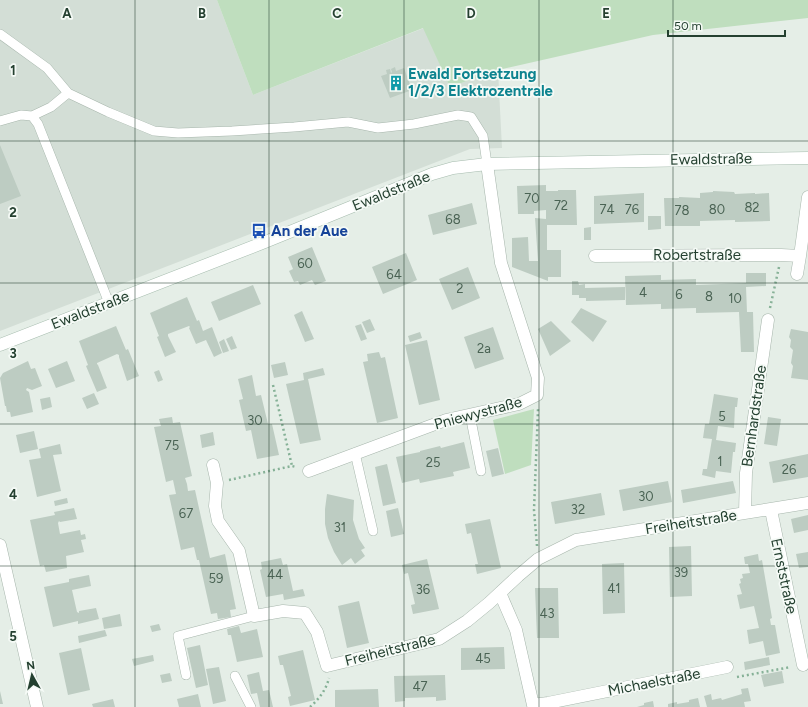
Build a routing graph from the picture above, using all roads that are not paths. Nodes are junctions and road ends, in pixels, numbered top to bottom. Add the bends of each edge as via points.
1 (0, 34) edge
2 (68, 93) junction
3 (32, 116) junction
4 (0, 121) edge
5 (808, 158) edge
6 (487, 164) junction
7 (808, 197) edge
8 (595, 256) dead end
9 (800, 256) junction
10 (796, 274) dead end
11 (109, 303) junction
12 (768, 320) road end
13 (0, 345) edge
14 (470, 415) junction
15 (355, 453) junction
16 (213, 465) dead end
17 (309, 471) road end
18 (481, 471) dead end
19 (808, 503) edge
20 (771, 510) junction
21 (745, 513) junction
22 (373, 531) dead end
23 (0, 545) edge
24 (500, 593) junction
25 (254, 616) junction
26 (803, 665) road end
27 (728, 667) road end
28 (186, 675) dead end
29 (235, 676) dead end
30 (532, 706) edge
31 (37, 707) edge
32 (251, 707) edge

1 - 2 lane via 47,68
2 - 3 lane via 51,107
2 - 6 lane via 154,131 178,133 348,122 378,128 458,115 471,117 483,136
3 - 4 lane via 21,115
3 - 11 lane via 38,124
5 - 6 street, Ewaldstraße
6 - 11 street, Ewaldstraße via 453,168 432,174
6 - 14 street, Pniewystraße via 501,263 538,378 537,394 519,404
7 - 9 street
8 - 9 street, Robertstraße
9 - 10 street
11 - 13 street, Ewaldstraße
12 - 21 street, Bernhardstraße via 746,473
14 - 15 street, Pniewystraße via 446,420
14 - 18 lane
15 - 17 street, Pniewystraße
15 - 22 lane
16 - 25 street via 217,483 215,506 218,521 238,551
19 - 20 street, Freiheitstraße
20 - 21 street, Freiheitstraße
20 - 26 street, Ernststraße
21 - 24 street, Freiheitstraße via 576,540 538,559
23 - 31 street
24 - 25 street, Freiheitstraße via 467,621 439,639 327,666 317,632 305,613 284,611
24 - 30 street, Michaelstraße via 516,630
25 - 28 lane via 178,636
27 - 30 street, Michaelstraße
29 - 32 lane

